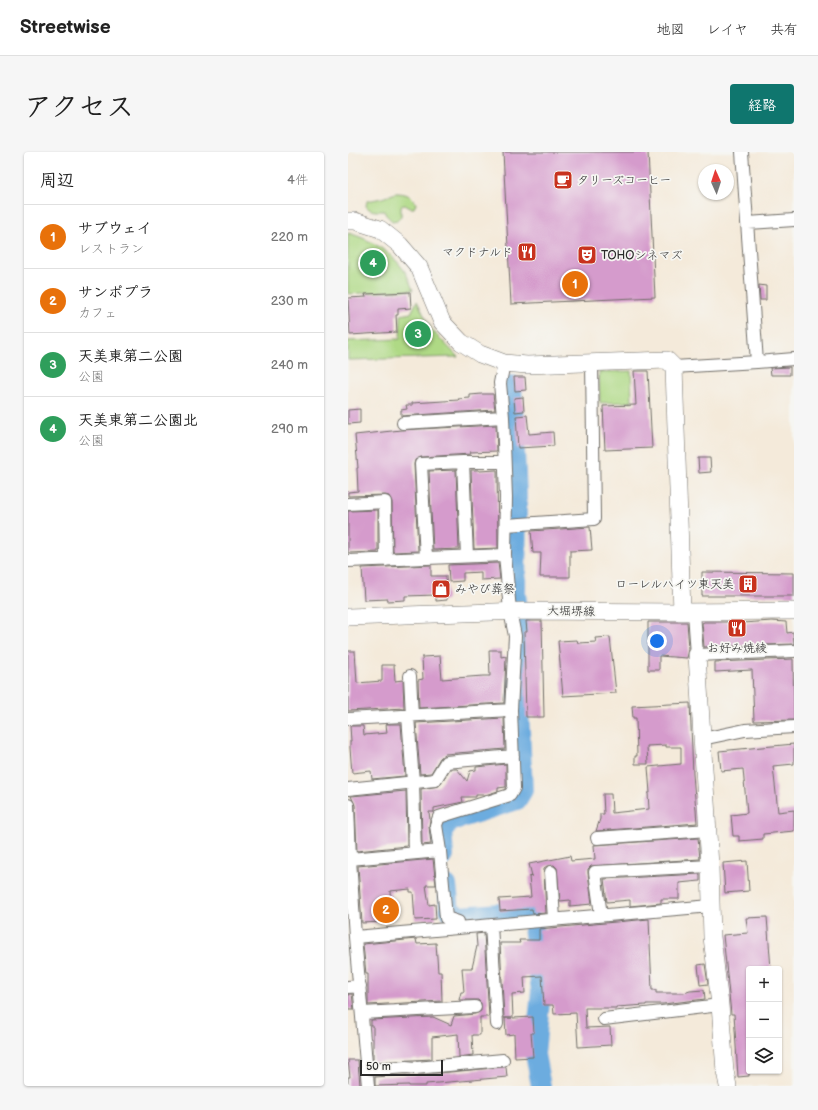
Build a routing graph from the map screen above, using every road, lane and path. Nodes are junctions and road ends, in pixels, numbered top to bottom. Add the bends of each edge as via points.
1 (742, 152) edge
2 (794, 220) edge
3 (348, 221) edge
4 (748, 223) junction
5 (794, 359) edge
6 (504, 362) junction
7 (592, 362) junction
8 (757, 362) junction
9 (674, 367) junction
10 (503, 417) junction
11 (403, 422) dead end
12 (463, 462) junction
13 (504, 462) junction
14 (348, 504) edge
15 (506, 525) junction
16 (505, 555) junction
17 (467, 556) junction
18 (426, 558) junction
19 (386, 560) junction
20 (348, 561) edge
21 (516, 611) junction
22 (794, 611) edge
23 (688, 612) junction
24 (348, 617) edge
25 (794, 651) edge
26 (697, 656) junction
27 (410, 676) dead end
28 (511, 710) junction
29 (410, 716) junction
30 (348, 719) edge
31 (794, 727) edge
32 (702, 739) junction
33 (513, 756) junction
34 (413, 782) junction
35 (348, 788) edge
36 (348, 805) edge
37 (708, 830) junction
38 (597, 838) dead end
39 (440, 851) junction
40 (415, 853) junction
41 (350, 859) junction
42 (710, 866) junction
43 (551, 872) dead end
44 (711, 906) junction
45 (601, 915) junction
46 (554, 919) junction
47 (492, 925) junction
48 (458, 928) junction
49 (353, 932) edge
50 (354, 986) edge
51 (720, 1006) junction
52 (475, 1007) dead end
53 (362, 1013) junction
54 (604, 1019) dead end
55 (497, 1024) dead end
56 (503, 1060) dead end
57 (366, 1070) junction
58 (368, 1086) edge
59 (728, 1086) edge

1 - 4 street
2 - 4 street
3 - 6 street via 380,229 400,245 419,267 442,322 461,342 480,354
4 - 8 street
5 - 8 street
6 - 7 street via 527,365
6 - 10 street via 500,383
7 - 9 street via 667,360
7 - 15 street via 594,519
8 - 9 street
9 - 23 street
10 - 11 street
10 - 13 street
12 - 13 street
12 - 17 street
12 - 18 street via 421,464
13 - 15 street
14 - 19 street via 384,502
15 - 16 street
16 - 17 street
16 - 21 street
17 - 18 street
18 - 19 street
19 - 20 street
21 - 23 street, 大堀堺線
21 - 24 street, 大堀堺線
21 - 28 street
22 - 23 street, 大堀堺線
23 - 26 street
25 - 26 street
26 - 32 street
27 - 29 street
28 - 29 street
28 - 33 street
29 - 30 street
29 - 34 street
31 - 32 street via 745,730
32 - 37 street
33 - 34 street via 446,762 435,780
33 - 39 street via 514,788 510,795 439,817 436,825
34 - 35 street
34 - 40 street
36 - 41 street
37 - 38 street
37 - 42 street
39 - 40 street
39 - 48 street via 446,918 458,922
40 - 41 street
41 - 49 street
42 - 44 street
42 - 45 street via 595,872
43 - 46 street
44 - 45 street
44 - 51 street
45 - 46 street
46 - 47 street
47 - 48 street
47 - 55 street
48 - 49 street
49 - 50 street
50 - 53 street
51 - 54 street
51 - 59 street
52 - 53 street
53 - 57 street
56 - 57 street
57 - 58 street

